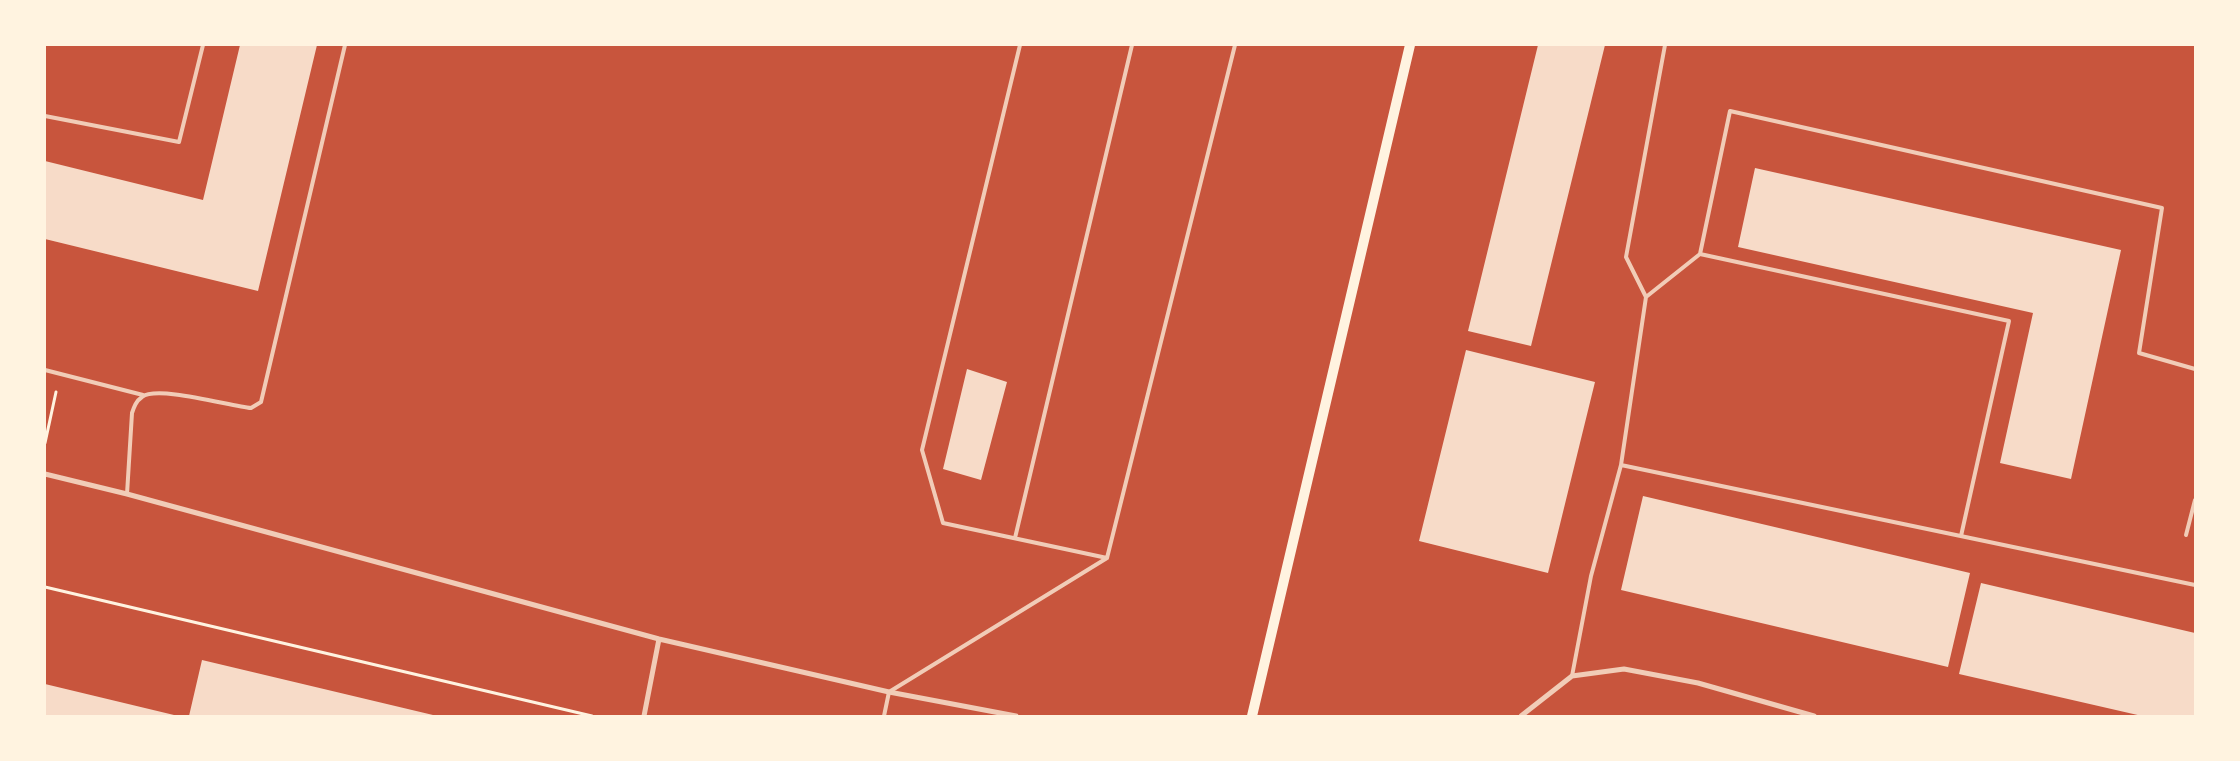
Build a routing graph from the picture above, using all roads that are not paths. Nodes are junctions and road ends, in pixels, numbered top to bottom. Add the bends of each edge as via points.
1 (203, 45) edge
2 (345, 45) edge
3 (1020, 45) edge
4 (1132, 45) edge
5 (1235, 45) edge
6 (1410, 45) edge
7 (1665, 45) edge
8 (45, 116) edge
9 (1700, 254) junction
10 (1646, 297) junction
11 (2195, 368) edge
12 (45, 370) edge
13 (143, 396) junction
14 (1621, 465) junction
15 (45, 474) edge
16 (127, 494) junction
17 (2195, 500) edge
18 (2186, 535) dead end
19 (1961, 536) junction
20 (1015, 538) junction
21 (1107, 558) junction
22 (2195, 585) edge
23 (659, 639) junction
24 (1572, 676) junction
25 (889, 692) junction
26 (644, 716) edge
27 (884, 716) edge
28 (1016, 716) edge
29 (1252, 716) edge
30 (1521, 716) edge
31 (1814, 716) edge

1 - 8 lane via 179,142
2 - 13 lane via 261,402 252,408 160,392
3 - 20 lane via 922,450 943,523
4 - 20 lane
5 - 21 lane
6 - 29 main road
7 - 10 lane via 1626,257
9 - 10 lane
9 - 11 lane via 1730,111 2162,208 2139,353
9 - 19 lane via 2009,321
10 - 14 lane
12 - 13 lane
13 - 16 lane via 132,413
14 - 19 lane
14 - 24 lane via 1592,576
15 - 16 street
16 - 23 street
17 - 18 lane
19 - 22 lane
20 - 21 lane
21 - 25 lane
23 - 25 street
23 - 26 street
24 - 30 street
24 - 31 street via 1624,669 1698,683
25 - 27 lane
25 - 28 street

